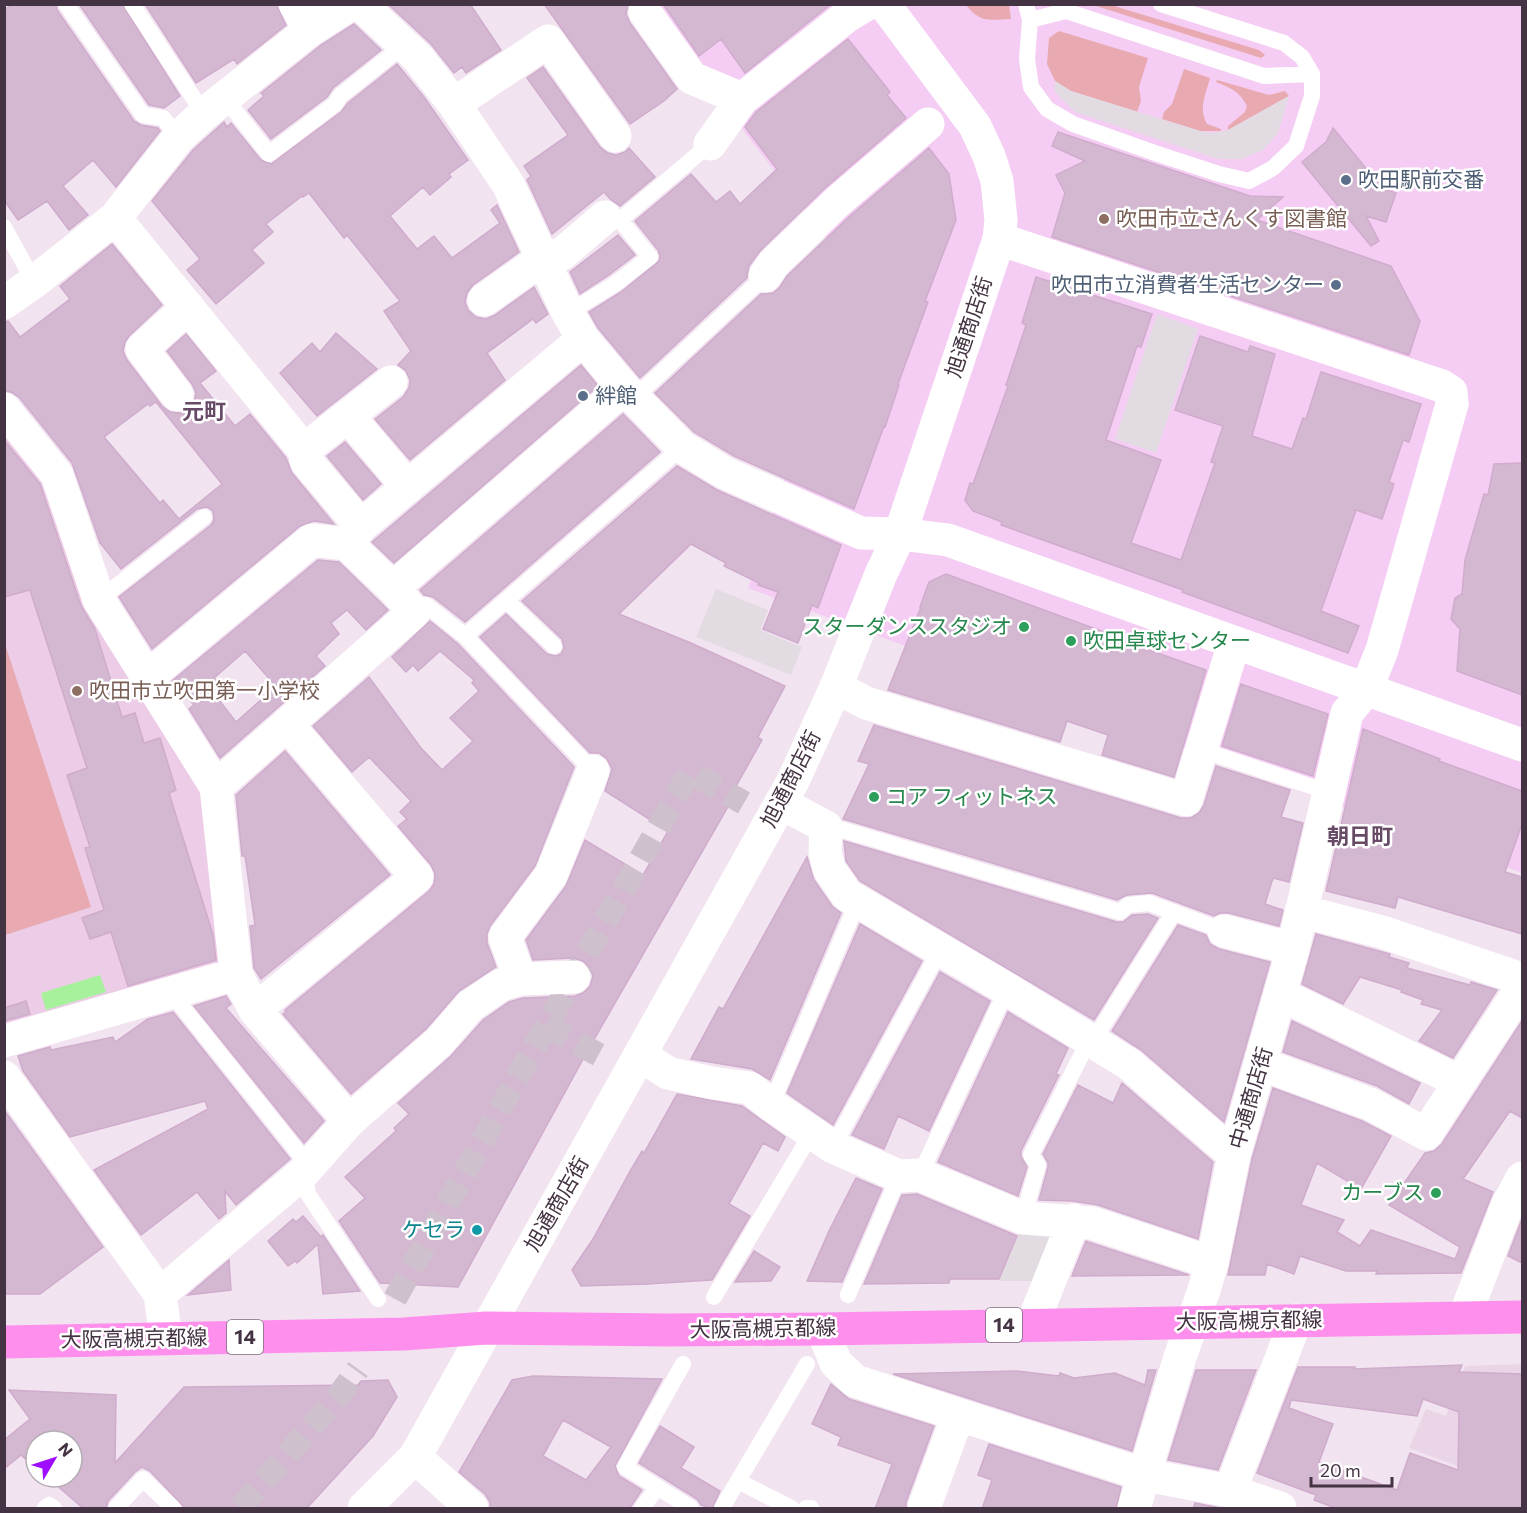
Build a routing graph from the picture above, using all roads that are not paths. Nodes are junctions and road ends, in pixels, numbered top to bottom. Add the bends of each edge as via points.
1 (66, 4) edge
2 (132, 4) edge
3 (351, 4) edge
4 (360, 4) edge
5 (867, 4) edge
6 (884, 4) edge
7 (1044, 4) edge
8 (1161, 4) edge
9 (645, 12) dead end
10 (1028, 12) edge
11 (303, 17) edge
12 (404, 45) junction
13 (1312, 74) junction
14 (742, 99) junction
15 (454, 104) junction
16 (214, 106) junction
17 (928, 124) dead end
18 (179, 136) junction
19 (615, 136) dead end
20 (710, 144) joint
21 (605, 217) dead end
22 (116, 218) junction
23 (4, 227) edge
24 (999, 239) junction
25 (543, 258) junction
26 (765, 276) joint
27 (34, 282) junction
28 (484, 300) dead end
29 (4, 303) edge
30 (188, 307) junction
31 (576, 326) junction
32 (392, 382) dead end
33 (629, 393) junction
34 (177, 395) dead end
35 (4, 409) edge
36 (348, 416) junction
37 (682, 447) junction
38 (304, 450) junction
39 (408, 487) junction
40 (204, 517) dead end
41 (900, 534) junction
42 (354, 535) junction
43 (393, 588) junction
44 (99, 600) junction
45 (506, 600) junction
46 (414, 612) junction
47 (465, 636) junction
48 (1234, 643) junction
49 (555, 646) dead end
50 (149, 676) junction
51 (836, 687) junction
52 (1366, 690) junction
53 (286, 724) junction
54 (1522, 745) edge
55 (1202, 750) junction
56 (593, 771) joint
57 (216, 786) junction
58 (1328, 792) junction
59 (781, 803) junction
60 (826, 827) junction
61 (858, 901) junction
62 (1174, 912) junction
63 (1301, 912) junction
64 (1224, 931) joint
65 (1293, 949) junction
66 (940, 950) junction
67 (236, 974) junction
68 (574, 977) dead end
69 (520, 978) junction
70 (1522, 979) edge
71 (1522, 987) edge
72 (1007, 989) junction
73 (171, 993) junction
74 (1280, 994) junction
75 (255, 1010) junction
76 (4, 1041) edge
77 (1093, 1041) junction
78 (640, 1055) junction
79 (1261, 1064) junction
80 (4, 1077) edge
81 (1460, 1082) junction
82 (771, 1105) junction
83 (349, 1121) junction
84 (822, 1140) junction
85 (1234, 1155) junction
86 (303, 1173) junction
87 (910, 1176) junction
88 (1522, 1178) edge
89 (1023, 1218) junction
90 (1074, 1220) junction
91 (1212, 1263) junction
92 (160, 1294) junction
93 (848, 1295) dead end
94 (714, 1297) dead end
95 (378, 1299) dead end
96 (1522, 1317) edge
97 (1464, 1318) junction
98 (1296, 1320) junction
99 (1193, 1322) junction
100 (1032, 1325) junction
101 (486, 1328) junction
102 (822, 1329) junction
103 (166, 1338) junction
104 (4, 1342) edge
105 (683, 1364) dead end
106 (807, 1364) dead end
107 (958, 1415) junction
108 (415, 1457) junction
109 (1145, 1475) junction
110 (738, 1481) junction
111 (657, 1488) junction
112 (1228, 1500) edge
113 (45, 1509) edge
114 (54, 1509) edge
115 (116, 1509) edge
116 (174, 1509) edge
117 (364, 1509) edge
118 (472, 1509) edge
119 (642, 1509) edge
120 (691, 1509) edge
121 (722, 1509) edge
122 (792, 1509) edge
123 (806, 1509) edge
124 (811, 1509) edge
125 (924, 1509) edge
126 (1134, 1509) edge
127 (1280, 1509) edge

1 - 18 lane via 143,115 163,118
2 - 16 lane
3 - 11 street
4 - 12 street
5 - 14 street
6 - 24 street, 旭通商店街 via 975,126 997,181
7 - 10 lane
8 - 13 lane via 1284,43 1302,57
9 - 14 street via 692,78
10 - 13 lane via 1066,11 1264,76
10 - 13 lane via 1027,59 1032,87 1047,109 1073,124 1145,150 1250,181 1274,168 1296,146 1312,96
11 - 16 street
12 - 15 street
12 - 16 lane via 269,154
14 - 20 street
15 - 19 street via 548,41
15 - 25 street via 508,184
16 - 18 street
17 - 26 street via 837,202
18 - 22 street
20 - 31 lane via 620,220 650,257 615,284
21 - 25 street via 562,254
22 - 27 street
22 - 30 street
23 - 27 lane
24 - 41 street, 旭通商店街
24 - 52 street, 中通商店街 via 1442,386 1450,392 1452,404 1382,650
25 - 28 street
25 - 31 street
26 - 33 lane
27 - 29 street
30 - 34 street via 142,349
30 - 38 street
31 - 33 street
31 - 39 street
32 - 36 street
33 - 37 street
33 - 43 street
35 - 44 street via 57,475
36 - 38 street
36 - 39 street
37 - 41 street via 725,473 861,533
37 - 45 lane
38 - 42 street via 306,461
39 - 42 street
40 - 44 lane
41 - 48 street via 948,540
41 - 51 street, 旭通商店街
42 - 43 street
42 - 50 street via 312,540
43 - 46 street
44 - 50 street
45 - 47 lane
45 - 49 lane
46 - 47 lane via 426,605
46 - 53 street
47 - 56 lane
48 - 52 street
48 - 55 street
50 - 57 street
51 - 55 street via 867,703 1186,800
51 - 59 street, 旭通商店街
52 - 54 street
52 - 58 street, 中通商店街 via 1347,713
53 - 57 street
53 - 75 street via 417,877
55 - 58 lane
56 - 69 street via 551,874 505,937
57 - 67 street
58 - 63 street, 中通商店街
59 - 60 street
59 - 78 street, 旭通商店街
60 - 61 street via 829,869 847,896
60 - 62 lane via 1120,912 1128,905 1149,903
61 - 66 street
61 - 82 lane
62 - 64 lane
62 - 77 lane
63 - 65 street, 中通商店街
63 - 70 street via 1382,932
64 - 65 street
65 - 74 street, 中通商店街
66 - 72 street
66 - 84 lane
67 - 73 street
67 - 75 street
68 - 69 street
69 - 83 street via 501,985 470,1006 439,1042
71 - 81 street
72 - 77 street
72 - 87 lane
73 - 76 street
73 - 86 lane via 302,1157
74 - 79 street, 中通商店街
74 - 81 street
75 - 83 street
77 - 85 street via 1129,1064
77 - 89 lane via 1085,1048 1031,1155 1038,1165
78 - 82 street via 668,1073 750,1088
78 - 101 street, 旭通商店街
79 - 81 street via 1370,1104 1426,1134
79 - 85 street, 中通商店街
80 - 92 street
82 - 84 street
83 - 86 street
84 - 87 street
84 - 94 lane
85 - 91 street, 中通商店街
86 - 92 street
86 - 95 lane via 308,1194
87 - 89 street
87 - 93 lane
88 - 97 street
89 - 90 street
90 - 91 street via 1092,1222
90 - 100 street
91 - 99 street, 中通商店街
92 - 103 street
96 - 97 main road, 大阪高槻京都線 / 14
97 - 98 main road, 大阪高槻京都線 / 14
98 - 99 main road, 大阪高槻京都線 / 14
98 - 112 street
99 - 100 main road, 大阪高槻京都線 / 14
99 - 109 street, 中通商店街
100 - 102 main road, 大阪高槻京都線 / 14
101 - 102 main road, 大阪高槻京都線 / 14
101 - 103 main road, 大阪高槻京都線 / 14 via 404,1334
101 - 108 street, 旭通商店街
102 - 107 street via 836,1363 855,1381
103 - 104 main road, 大阪高槻京都線 / 14
105 - 111 lane via 625,1467
106 - 110 lane
107 - 109 street
107 - 125 street
108 - 117 street, 旭通商店街
108 - 118 street
109 - 112 street
109 - 126 street, 中通商店街
110 - 121 lane
110 - 122 lane
111 - 119 lane
111 - 120 lane
112 - 127 street
113 - 114 lane via 49,1505
115 - 116 lane via 143,1479
123 - 124 lane

